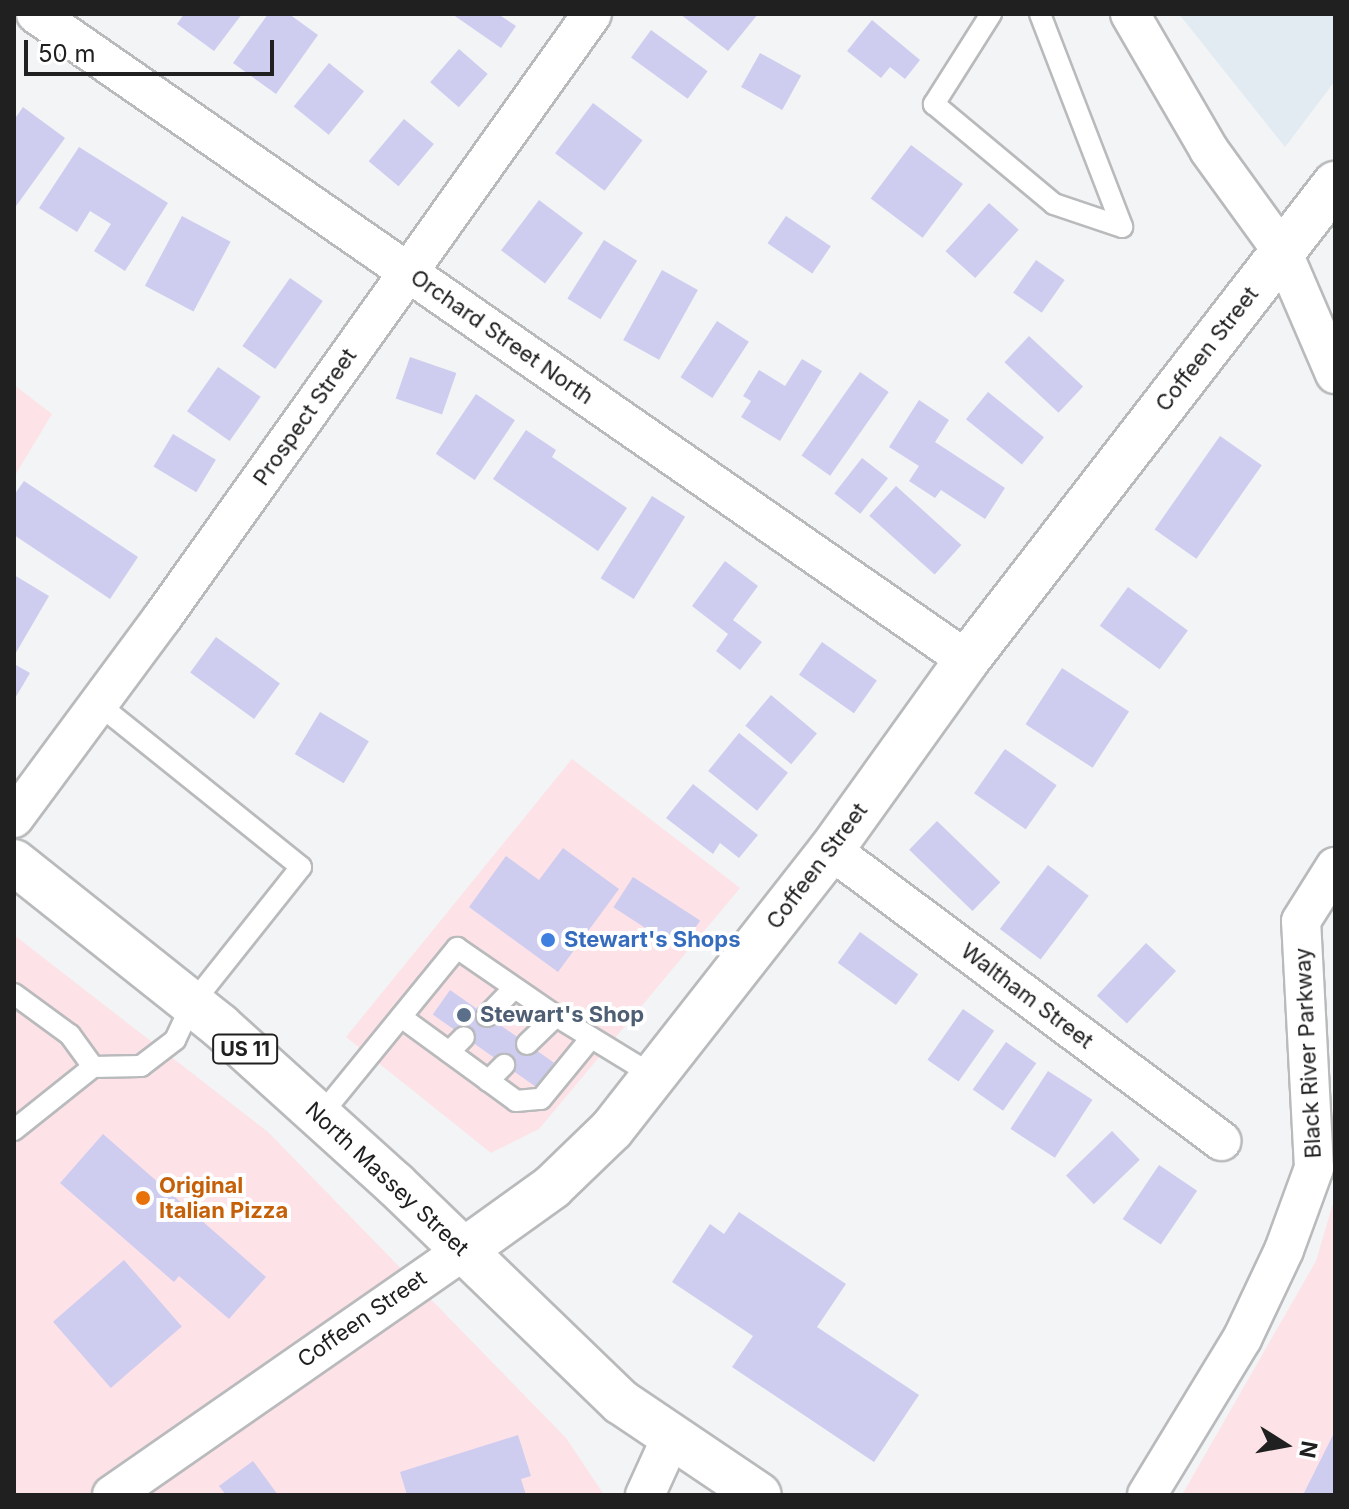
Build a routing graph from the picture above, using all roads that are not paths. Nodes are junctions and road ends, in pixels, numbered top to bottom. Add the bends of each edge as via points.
1 (36, 14) edge
2 (592, 14) edge
3 (991, 14) edge
4 (1040, 14) edge
5 (1130, 14) edge
6 (1335, 184) edge
7 (1282, 251) junction
8 (408, 272) junction
9 (1335, 374) edge
10 (967, 660) junction
11 (98, 704) junction
12 (14, 818) edge
13 (831, 850) junction
14 (14, 862) edge
15 (1335, 867) edge
16 (1318, 925) edge
17 (514, 988) junction
18 (14, 994) edge
19 (192, 1004) junction
20 (487, 1016) dead end
21 (556, 1016) junction
22 (401, 1017) junction
23 (464, 1037) dead end
24 (591, 1038) junction
25 (527, 1044) dead end
26 (449, 1052) junction
27 (504, 1065) dead end
28 (93, 1067) junction
29 (654, 1076) junction
30 (488, 1081) junction
31 (320, 1116) junction
32 (14, 1130) edge
33 (1222, 1141) dead end
34 (463, 1251) junction
35 (671, 1438) junction
36 (112, 1495) edge
37 (645, 1495) edge
38 (759, 1495) edge
39 (1147, 1495) edge

1 - 8 street, Orchard Street North
2 - 8 street, Prospect Street
3 - 4 lane via 934,104 1054,204 1122,227
5 - 7 street via 1209,150
6 - 7 main road, Coffeen Street
7 - 9 street
7 - 10 main road, Coffeen Street
8 - 10 street, Orchard Street North
8 - 11 street, Prospect Street
10 - 13 main road, Coffeen Street
11 - 12 street, Prospect Street
11 - 19 lane via 301,867
13 - 29 main road, Coffeen Street
13 - 33 street, Waltham Street
14 - 19 main road, North Massey Street / US 11
15 - 16 street, Black River Parkway
16 - 39 street, Black River Parkway via 1314,1168 1284,1250 1242,1339
17 - 20 lane
17 - 21 lane
17 - 22 lane via 457,948
18 - 28 lane via 70,1035
19 - 28 lane via 175,1040 141,1066
19 - 31 main road, North Massey Street / US 11
21 - 24 lane
21 - 25 lane
22 - 26 lane
22 - 31 lane
23 - 26 lane
24 - 29 lane
24 - 30 lane via 541,1099 516,1101
26 - 30 lane
27 - 30 lane
28 - 32 lane
29 - 34 main road, Coffeen Street via 612,1129 552,1187
31 - 34 main road, North Massey Street / US 11
34 - 35 main road, North Massey Street / US 11 via 621,1402
34 - 36 street, Coffeen Street
35 - 37 street
35 - 38 main road, North Massey Street / US 11

